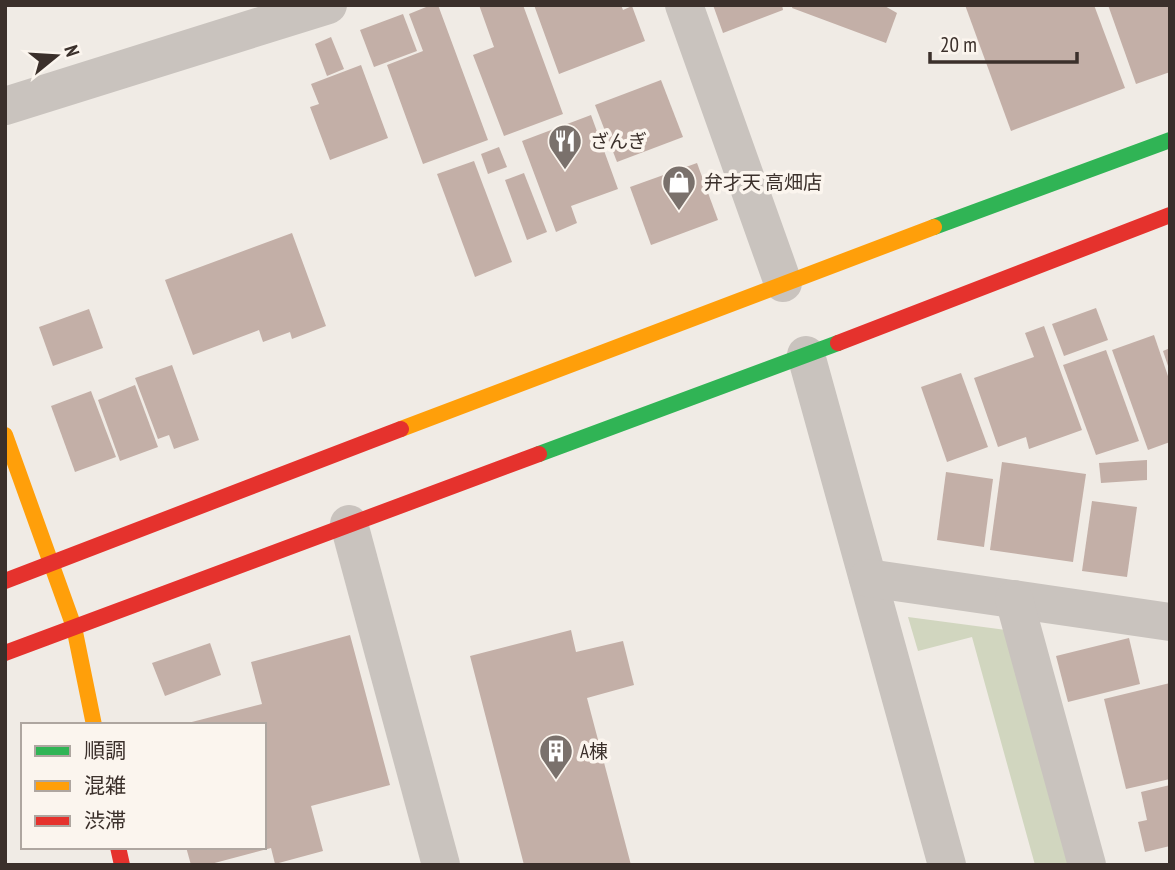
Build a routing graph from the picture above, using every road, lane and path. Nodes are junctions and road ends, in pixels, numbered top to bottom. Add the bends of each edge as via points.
1 (328, 5) edge
2 (684, 5) edge
3 (273, 14) edge
4 (5, 106) edge
5 (1170, 140) edge
6 (1170, 215) edge
7 (783, 283) junction
8 (806, 355) junction
9 (5, 435) edge
10 (349, 524) junction
11 (51, 564) junction
12 (868, 578) junction
13 (5, 581) edge
14 (1014, 599) junction
15 (1170, 622) edge
16 (74, 627) junction
17 (5, 653) edge
18 (94, 723) edge
19 (441, 865) edge
20 (947, 865) edge
21 (1087, 865) edge

1 - 3 street
2 - 7 street
3 - 4 street
5 - 7 street
6 - 8 street
7 - 11 street
8 - 10 street
8 - 12 street
9 - 11 street
10 - 16 street
10 - 19 street
11 - 13 street
11 - 16 street
12 - 14 street
12 - 20 street
14 - 15 street
14 - 21 street
16 - 17 street
16 - 18 street

